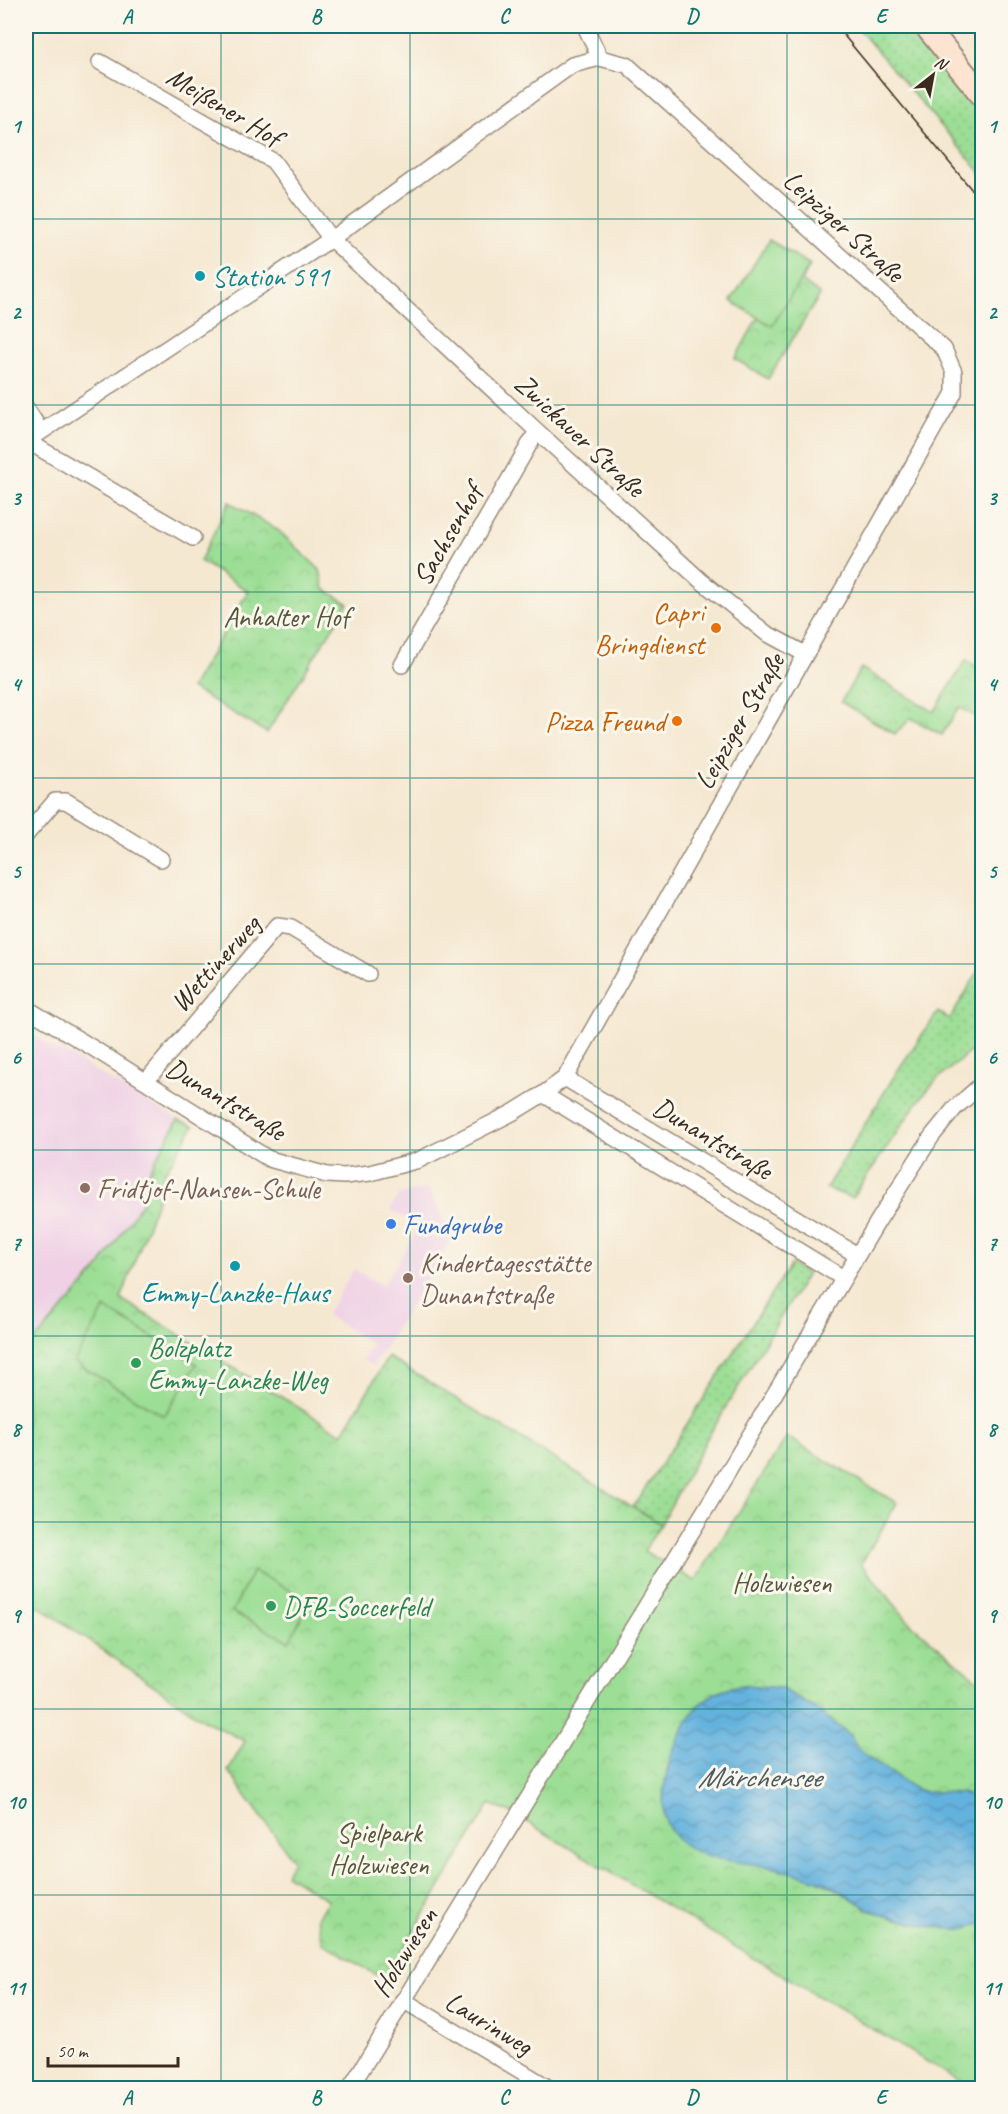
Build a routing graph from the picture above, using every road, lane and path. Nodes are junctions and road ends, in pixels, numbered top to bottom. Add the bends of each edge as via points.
1 (585, 26) edge
2 (926, 26) edge
3 (600, 57) junction
4 (99, 62) dead end
5 (982, 95) edge
6 (331, 239) junction
7 (26, 408) edge
8 (41, 431) junction
9 (537, 431) junction
10 (26, 442) edge
11 (192, 538) dead end
12 (805, 654) junction
13 (402, 665) dead end
14 (26, 835) edge
15 (161, 859) dead end
16 (368, 974) dead end
17 (26, 1008) edge
18 (565, 1078) junction
19 (146, 1081) junction
20 (982, 1084) edge
21 (543, 1094) junction
22 (857, 1255) junction
23 (843, 1278) junction
24 (403, 2000) junction
25 (350, 2088) edge
26 (549, 2088) edge

1 - 3 street
2 - 5 street
3 - 6 street via 572,65
3 - 12 street, Leipziger Straße via 627,64 944,348 954,372 954,393
4 - 6 street, Meißener Hof via 273,161
6 - 8 street
6 - 9 street, Zwickauer Straße
7 - 8 street
8 - 10 street
9 - 12 street, Zwickauer Straße via 700,580 766,633
9 - 13 street, Sachsenhof
10 - 11 street
12 - 18 street, Leipziger Straße
14 - 15 street via 55,801 66,801
16 - 19 street, Wettinerweg via 291,928 277,926
17 - 19 street, Dunantstraße
18 - 21 street, Dunantstraße
18 - 22 street, Dunantstraße
19 - 21 street, Dunantstraße via 269,1159 345,1176 419,1160
20 - 22 street, Holzwiesen via 932,1136
21 - 23 street, Dunantstraße
22 - 23 street, Holzwiesen
23 - 24 street, Holzwiesen via 704,1512
24 - 25 street, Holzwiesen
24 - 26 street, Laurinweg

